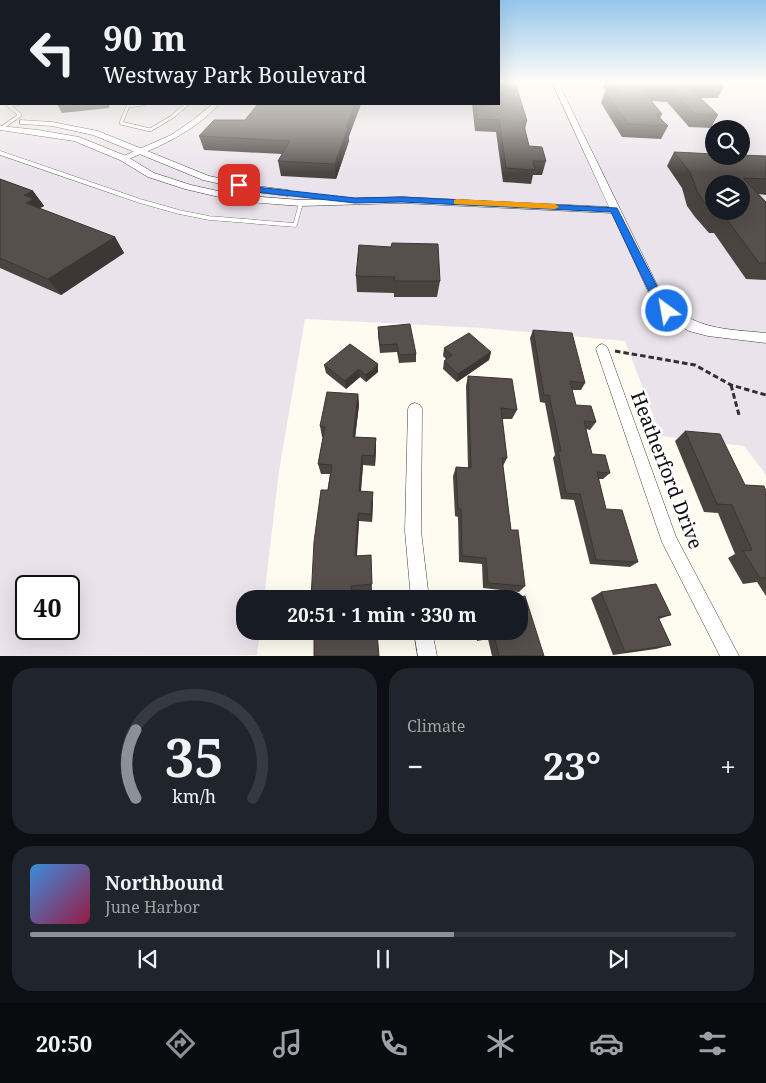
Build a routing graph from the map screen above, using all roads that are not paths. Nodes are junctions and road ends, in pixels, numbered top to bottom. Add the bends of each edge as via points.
1 (17, 113) edge
2 (125, 113) edge
3 (177, 113) edge
4 (207, 113) edge
5 (569, 113) edge
6 (14, 121) junction
7 (0, 127) edge
8 (141, 152) junction
9 (0, 153) edge
10 (123, 158) junction
11 (355, 200) junction
12 (301, 203) junction
13 (614, 210) junction
14 (766, 338) edge
15 (602, 348) road end
16 (415, 409) dead end
17 (419, 590) edge
18 (425, 640) edge
19 (428, 656) edge
20 (730, 656) edge

1 - 6 lane via 20,115
2 - 3 lane via 121,123 150,130
4 - 8 street via 198,121
5 - 13 street
6 - 7 street
6 - 8 street via 52,124 95,133
7 - 10 street via 76,139
8 - 10 street
8 - 11 street via 206,178 247,187
9 - 12 lane via 140,201 209,218 295,225
10 - 12 street via 151,174 188,186 236,198
11 - 12 street
11 - 13 street
13 - 14 street via 659,302 675,318 690,327 710,332
15 - 20 street, Heatherford Drive via 670,542
16 - 17 street via 413,531
18 - 19 street

